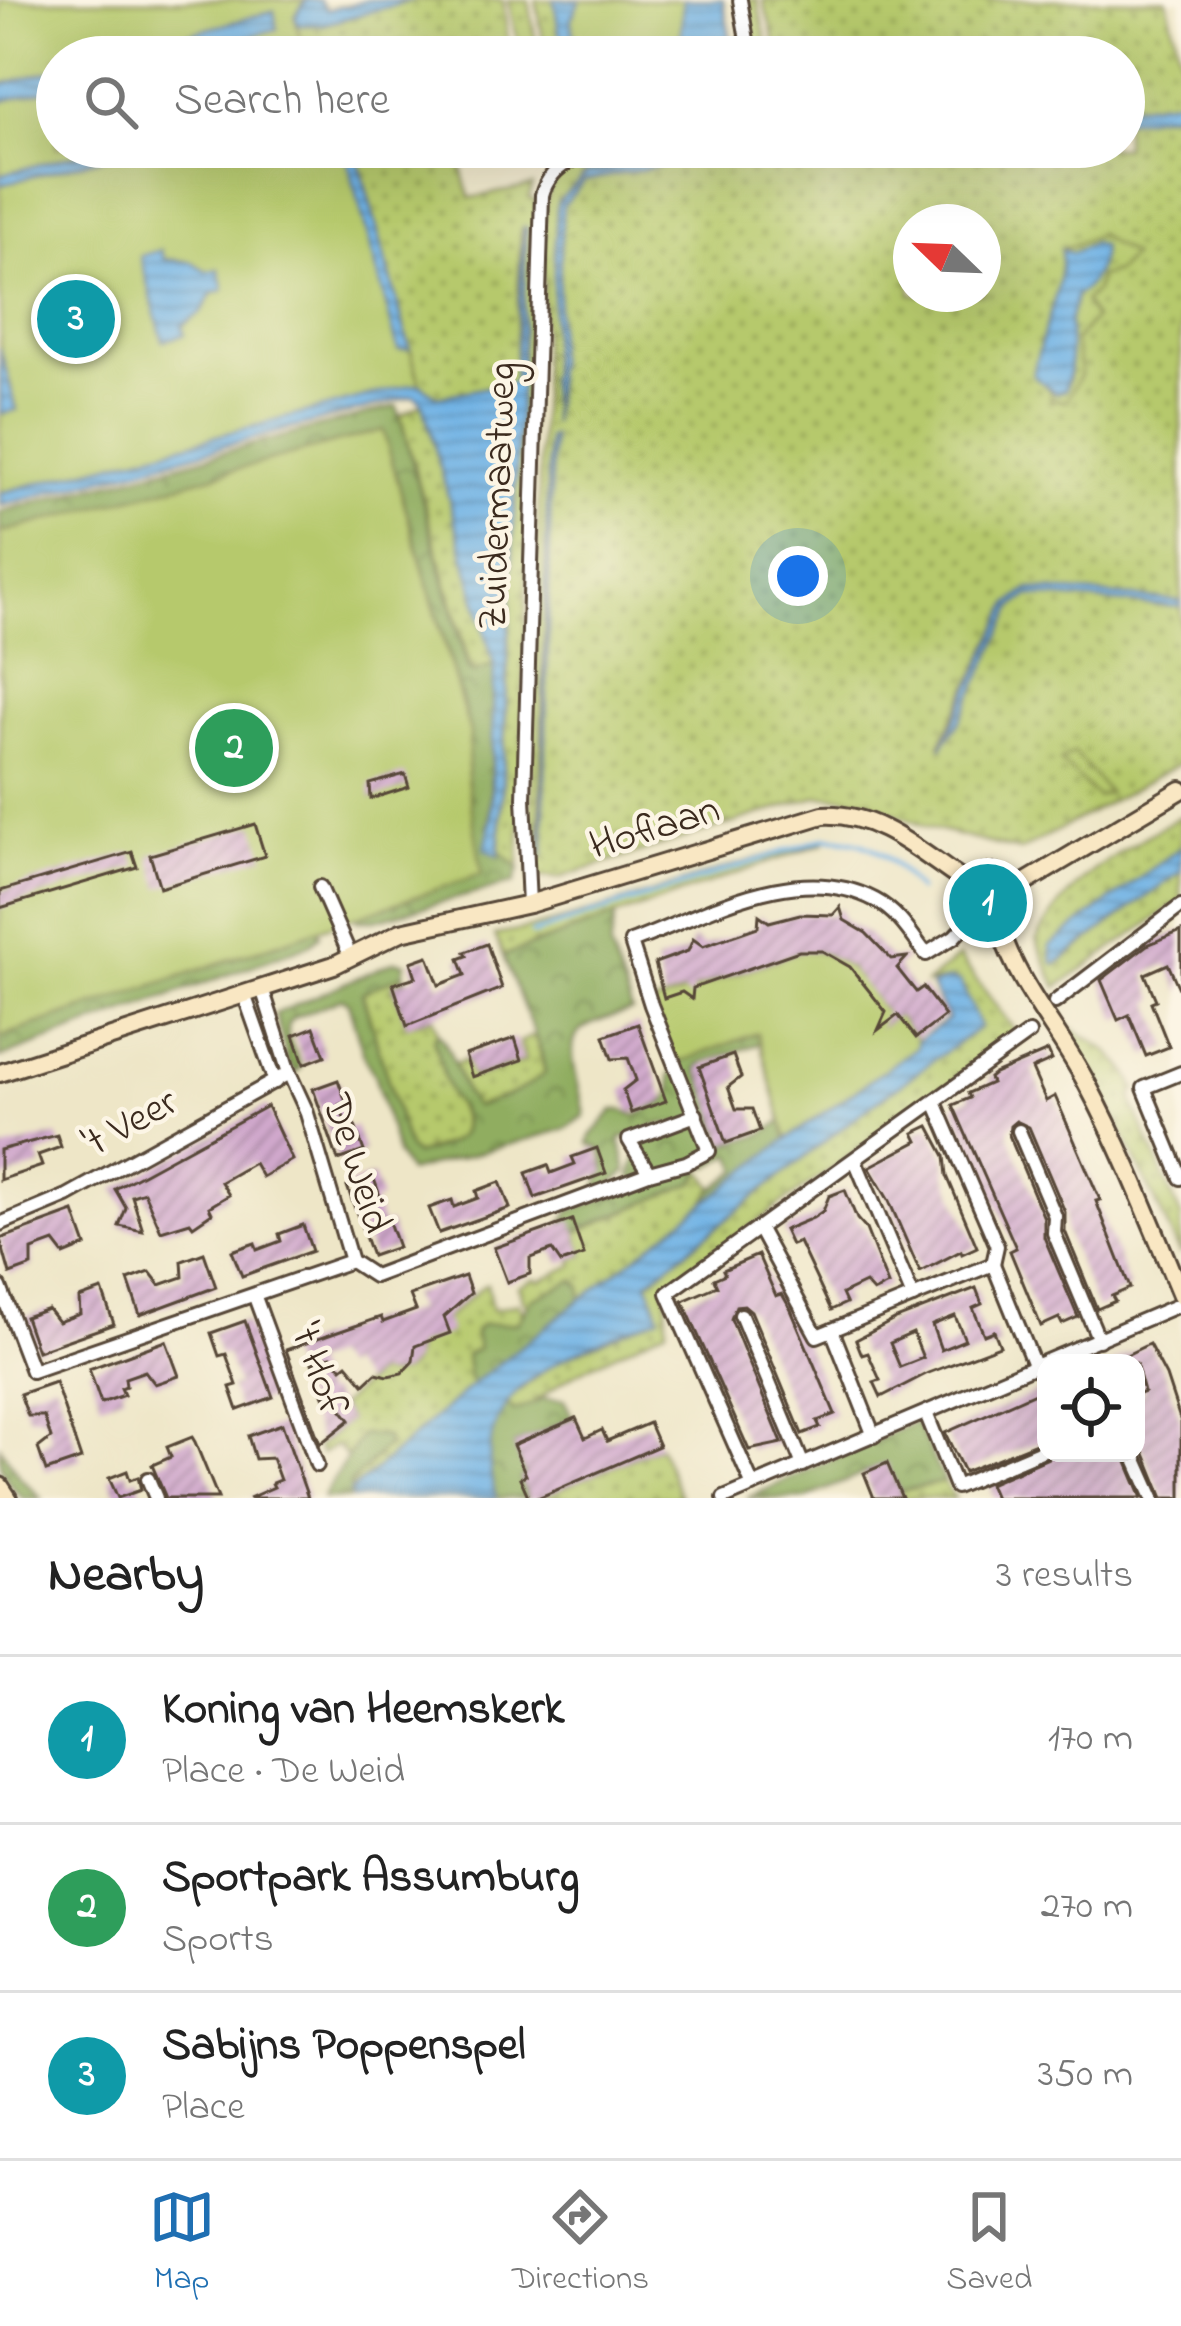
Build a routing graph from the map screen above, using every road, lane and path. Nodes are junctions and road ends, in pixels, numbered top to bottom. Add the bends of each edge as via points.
1 (740, 0) edge
2 (746, 36) edge
3 (557, 168) edge
4 (1181, 790) edge
5 (968, 884) junction
6 (320, 887) dead end
7 (1016, 888) junction
8 (529, 904) junction
9 (1181, 906) edge
10 (968, 921) junction
11 (1000, 929) junction
12 (350, 956) junction
13 (253, 991) junction
14 (1055, 1002) dead end
15 (1029, 1033) dead end
16 (1181, 1072) edge
17 (0, 1073) edge
18 (289, 1073) junction
19 (275, 1082) junction
20 (935, 1102) junction
21 (696, 1115) junction
22 (1019, 1131) dead end
23 (855, 1160) junction
24 (650, 1173) junction
25 (1181, 1178) edge
26 (0, 1224) edge
27 (759, 1228) junction
28 (351, 1261) junction
29 (993, 1264) junction
30 (0, 1287) edge
31 (1181, 1294) edge
32 (255, 1297) junction
33 (913, 1297) junction
34 (1181, 1304) edge
35 (741, 1315) dead end
36 (832, 1330) junction
37 (1099, 1340) junction
38 (1034, 1365) junction
39 (926, 1413) junction
40 (874, 1436) junction
41 (1037, 1452) edge
42 (1137, 1462) edge
43 (317, 1465) dead end
44 (803, 1465) junction
45 (148, 1479) dead end
46 (0, 1486) edge
47 (753, 1486) junction
48 (8, 1498) edge
49 (156, 1498) edge
50 (724, 1498) edge
51 (1153, 1498) edge

1 - 2 street
3 - 8 street, Zuidermaatweg via 542,194 523,841
4 - 7 main road
5 - 7 main road via 991,873
5 - 8 main road, Hoflaan via 898,836 842,814
5 - 10 main road
6 - 12 street
7 - 11 main road via 1017,912
8 - 12 main road, Hoflaan via 401,932
9 - 14 street
10 - 11 main road
10 - 21 street, De Weid via 926,954 878,901 803,885 631,942
11 - 31 main road via 1027,991 1115,1138
12 - 13 main road, Hoflaan
13 - 17 main road, Hoflaan
13 - 18 street, De Weid
13 - 19 street, De Weid
15 - 20 street
16 - 25 street via 1144,1088
18 - 19 street, 't Veer
18 - 28 street, De Weid
19 - 26 street, 't Veer
20 - 23 street
20 - 29 street via 998,1246
21 - 24 street, De Weid via 709,1151
21 - 24 street via 629,1140
22 - 37 street
23 - 27 street
23 - 33 street
24 - 28 street, De Weid via 374,1276
27 - 36 street via 817,1336
27 - 47 street via 668,1293
28 - 32 street
29 - 33 street
29 - 38 street
30 - 32 street via 32,1372
32 - 43 street, 't Hof
33 - 36 street
34 - 37 street
35 - 44 street
36 - 40 street
37 - 38 street
38 - 39 street
39 - 40 street
39 - 41 street via 956,1487
40 - 44 street
42 - 51 street
44 - 47 street
45 - 49 street
46 - 48 main road
47 - 50 street

